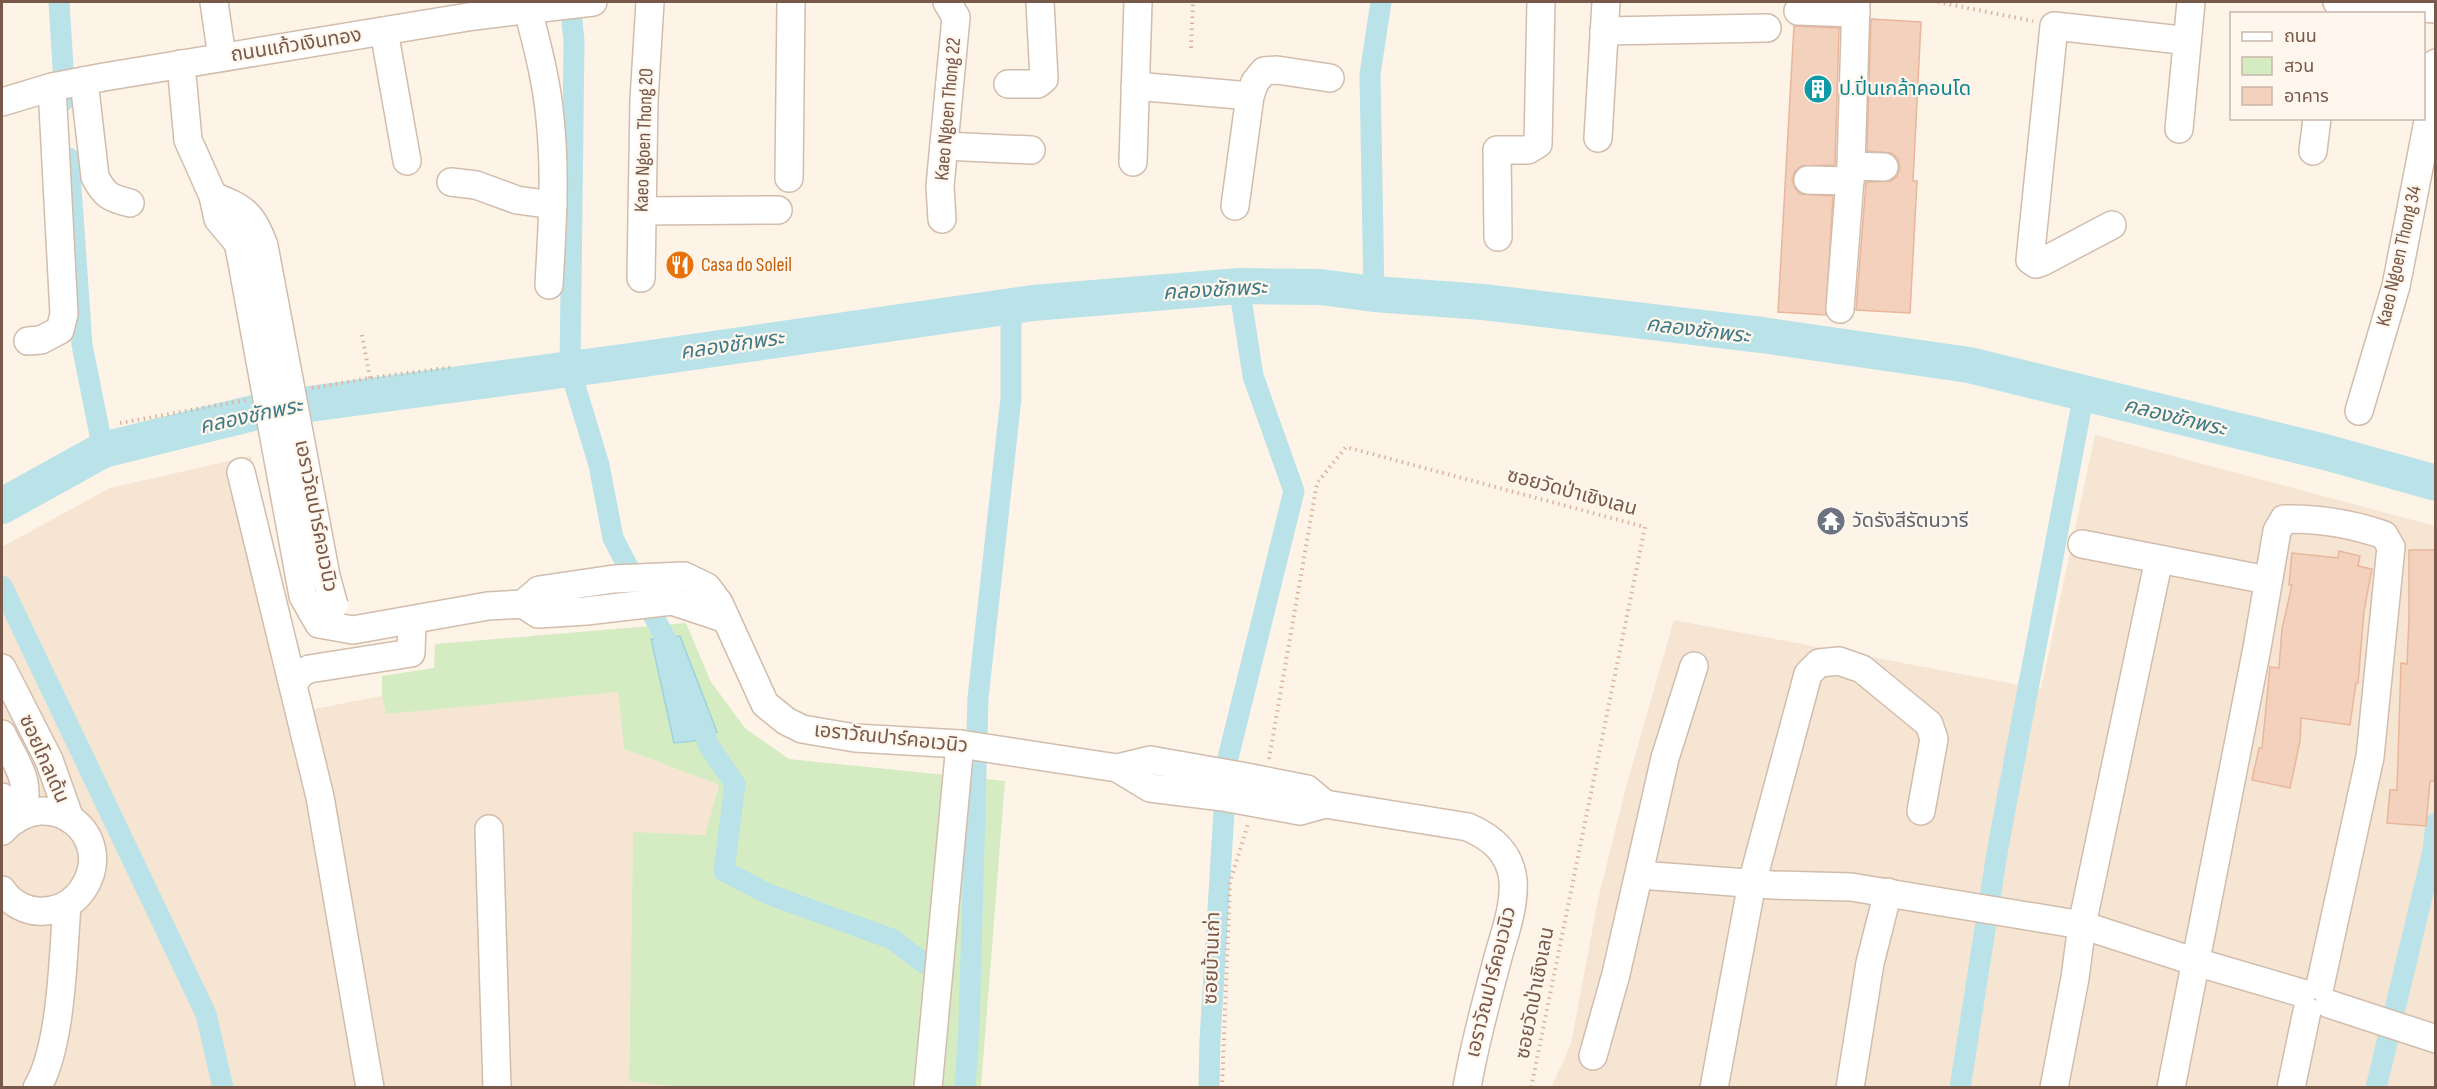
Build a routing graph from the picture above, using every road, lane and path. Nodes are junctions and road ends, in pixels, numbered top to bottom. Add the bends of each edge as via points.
1 (214, 2) edge
2 (592, 2) edge
3 (650, 2) edge
4 (791, 2) edge
5 (947, 2) edge
6 (1040, 2) edge
7 (1138, 2) edge
8 (1193, 2) edge
9 (1541, 2) edge
10 (1606, 2) edge
11 (1938, 2) edge
12 (2191, 2) edge
13 (2336, 2) edge
14 (1856, 7) edge
15 (537, 9) junction
16 (2436, 9) edge
17 (1798, 11) dead end
18 (2054, 26) junction
19 (1767, 28) dead end
20 (384, 31) junction
21 (1604, 31) junction
22 (2187, 38) junction
23 (1191, 48) dead end
24 (222, 57) junction
25 (2436, 63) edge
26 (181, 64) junction
27 (1330, 78) dead end
28 (84, 81) junction
29 (1008, 84) dead end
30 (1135, 86) junction
31 (52, 87) junction
32 (1250, 96) junction
33 (2, 102) edge
34 (2433, 111) edge
35 (2317, 120) edge
36 (2179, 129) dead end
37 (1598, 138) dead end
38 (944, 146) junction
39 (1031, 150) dead end
40 (2313, 151) dead end
41 (406, 161) dead end
42 (1133, 162) dead end
43 (1884, 167) dead end
44 (1850, 173) junction
45 (789, 178) dead end
46 (1808, 180) dead end
47 (451, 182) dead end
48 (130, 203) dead end
49 (553, 205) junction
50 (1235, 206) dead end
51 (778, 210) dead end
52 (642, 211) junction
53 (942, 219) dead end
54 (2112, 225) dead end
55 (1498, 237) dead end
56 (641, 279) dead end
57 (549, 285) dead end
58 (1840, 309) dead end
59 (362, 335) dead end
60 (28, 341) dead end
61 (370, 378) dead end
62 (2359, 411) dead end
63 (241, 472) dead end
64 (2082, 544) dead end
65 (2159, 559) junction
66 (2267, 580) junction
67 (412, 620) junction
68 (1694, 666) dead end
69 (2, 668) edge
70 (292, 685) junction
71 (2, 734) edge
72 (961, 745) junction
73 (1272, 746) dead end
74 (1117, 768) junction
75 (1310, 802) junction
76 (1921, 811) dead end
77 (9, 816) edge
78 (70, 819) junction
79 (489, 829) dead end
80 (1246, 833) dead end
81 (1640, 875) junction
82 (1752, 883) junction
83 (1888, 892) junction
84 (6, 904) edge
85 (67, 905) junction
86 (2082, 925) junction
87 (2196, 962) junction
88 (2315, 999) junction
89 (2436, 1039) edge
90 (1593, 1056) dead end
91 (37, 1088) edge
92 (370, 1088) edge
93 (497, 1088) edge
94 (928, 1088) edge
95 (1222, 1088) edge
96 (1467, 1088) edge
97 (1531, 1088) edge
98 (1714, 1088) edge
99 (1850, 1088) edge
100 (2054, 1088) edge
101 (2171, 1088) edge
102 (2291, 1088) edge

1 - 24 street
2 - 15 street, ถนนแก้วเงินทอง
3 - 52 street, Kaeo Ngoen Thong 20
4 - 45 street
5 - 38 street, Kaeo Ngoen Thong 22 via 956,17
6 - 29 street via 1044,79 1038,84
7 - 30 street
8 - 23 path
9 - 55 street via 1538,144 1528,150 1497,150
10 - 21 street
11 - 18 path
12 - 22 street
13 - 16 street
14 - 17 street
14 - 44 street
15 - 20 street, ถนนแก้วเงินทอง
15 - 49 street via 550,118
18 - 22 street
18 - 54 street via 2030,260 2042,262
19 - 21 street
20 - 24 street, ถนนแก้วเงินทอง
20 - 41 street
21 - 37 street
22 - 36 street
24 - 26 street, ถนนแก้วเงินทอง
25 - 34 street, Kaeo Ngoen Thong 34
26 - 28 street, ถนนแก้วเงินทอง
26 - 67 street, เอราวัณปาร์คอเวนิว, bridge via 189,141 213,196 236,205 256,223 253,251 326,576 323,608 353,630
27 - 32 street via 1264,71
28 - 31 street, ถนนแก้วเงินทอง
28 - 48 street via 95,177 111,198
30 - 32 street
30 - 42 street
31 - 33 street, ถนนแก้วเงินทอง
31 - 60 street via 64,314 60,330 41,340
32 - 50 street
34 - 62 street, Kaeo Ngoen Thong 34 via 2396,286
35 - 40 street
38 - 39 street
38 - 53 street, Kaeo Ngoen Thong 22
43 - 44 street
44 - 46 street
44 - 58 street
47 - 49 street via 476,185 517,200
49 - 57 street
51 - 52 street
52 - 56 street, Kaeo Ngoen Thong 20
59 - 61 path
63 - 70 street
64 - 65 street
65 - 66 street
65 - 86 street
66 - 87 street
66 - 88 street via 2277,531 2284,519 2364,528 2384,535 2391,547 2370,757
67 - 70 street via 411,653 309,669
67 - 72 street, เอราวัณปาร์คอเวนิว via 488,606 523,604 538,614 549,601 614,579 684,576 703,599 718,603 765,704 786,721 802,729 855,738
68 - 81 street via 1665,759
69 - 78 street, ซอยโกลเด้น via 49,760
70 - 92 street via 320,797
71 - 77 street, ซอยโกลเด้น via 25,782 27,799
72 - 74 street, เอราวัณปาร์คอเวนิว
72 - 94 street
73 - 97 path, ซอยวัดป่าเชิงเลน via 1317,483 1346,447 1644,527
74 - 75 street, เอราวัณปาร์คอเวนิว via 1150,788
74 - 75 street, เอราวัณปาร์คอเวนิว via 1150,760
75 - 96 street, เอราวัณปาร์คอเวนิว via 1468,827 1498,843 1508,861 1513,878 1512,903
76 - 82 street via 1934,739 1929,724 1862,669 1839,661 1819,663 1808,674
77 - 78 street, ซอยโกลเด้น via 38,810
78 - 85 street, ซอยโกลเด้น via 86,836 92,851 92,867 88,882
79 - 93 street
80 - 95 path, ซอยบ้านเก่า via 1230,882
81 - 82 street
81 - 90 street
82 - 83 street via 1851,886
82 - 98 street
83 - 86 street
83 - 99 street via 1870,963
84 - 85 street via 41,911
85 - 91 street via 59,1001 46,1072
86 - 87 street
86 - 100 street
87 - 88 street
87 - 101 street
88 - 89 street
88 - 102 street

